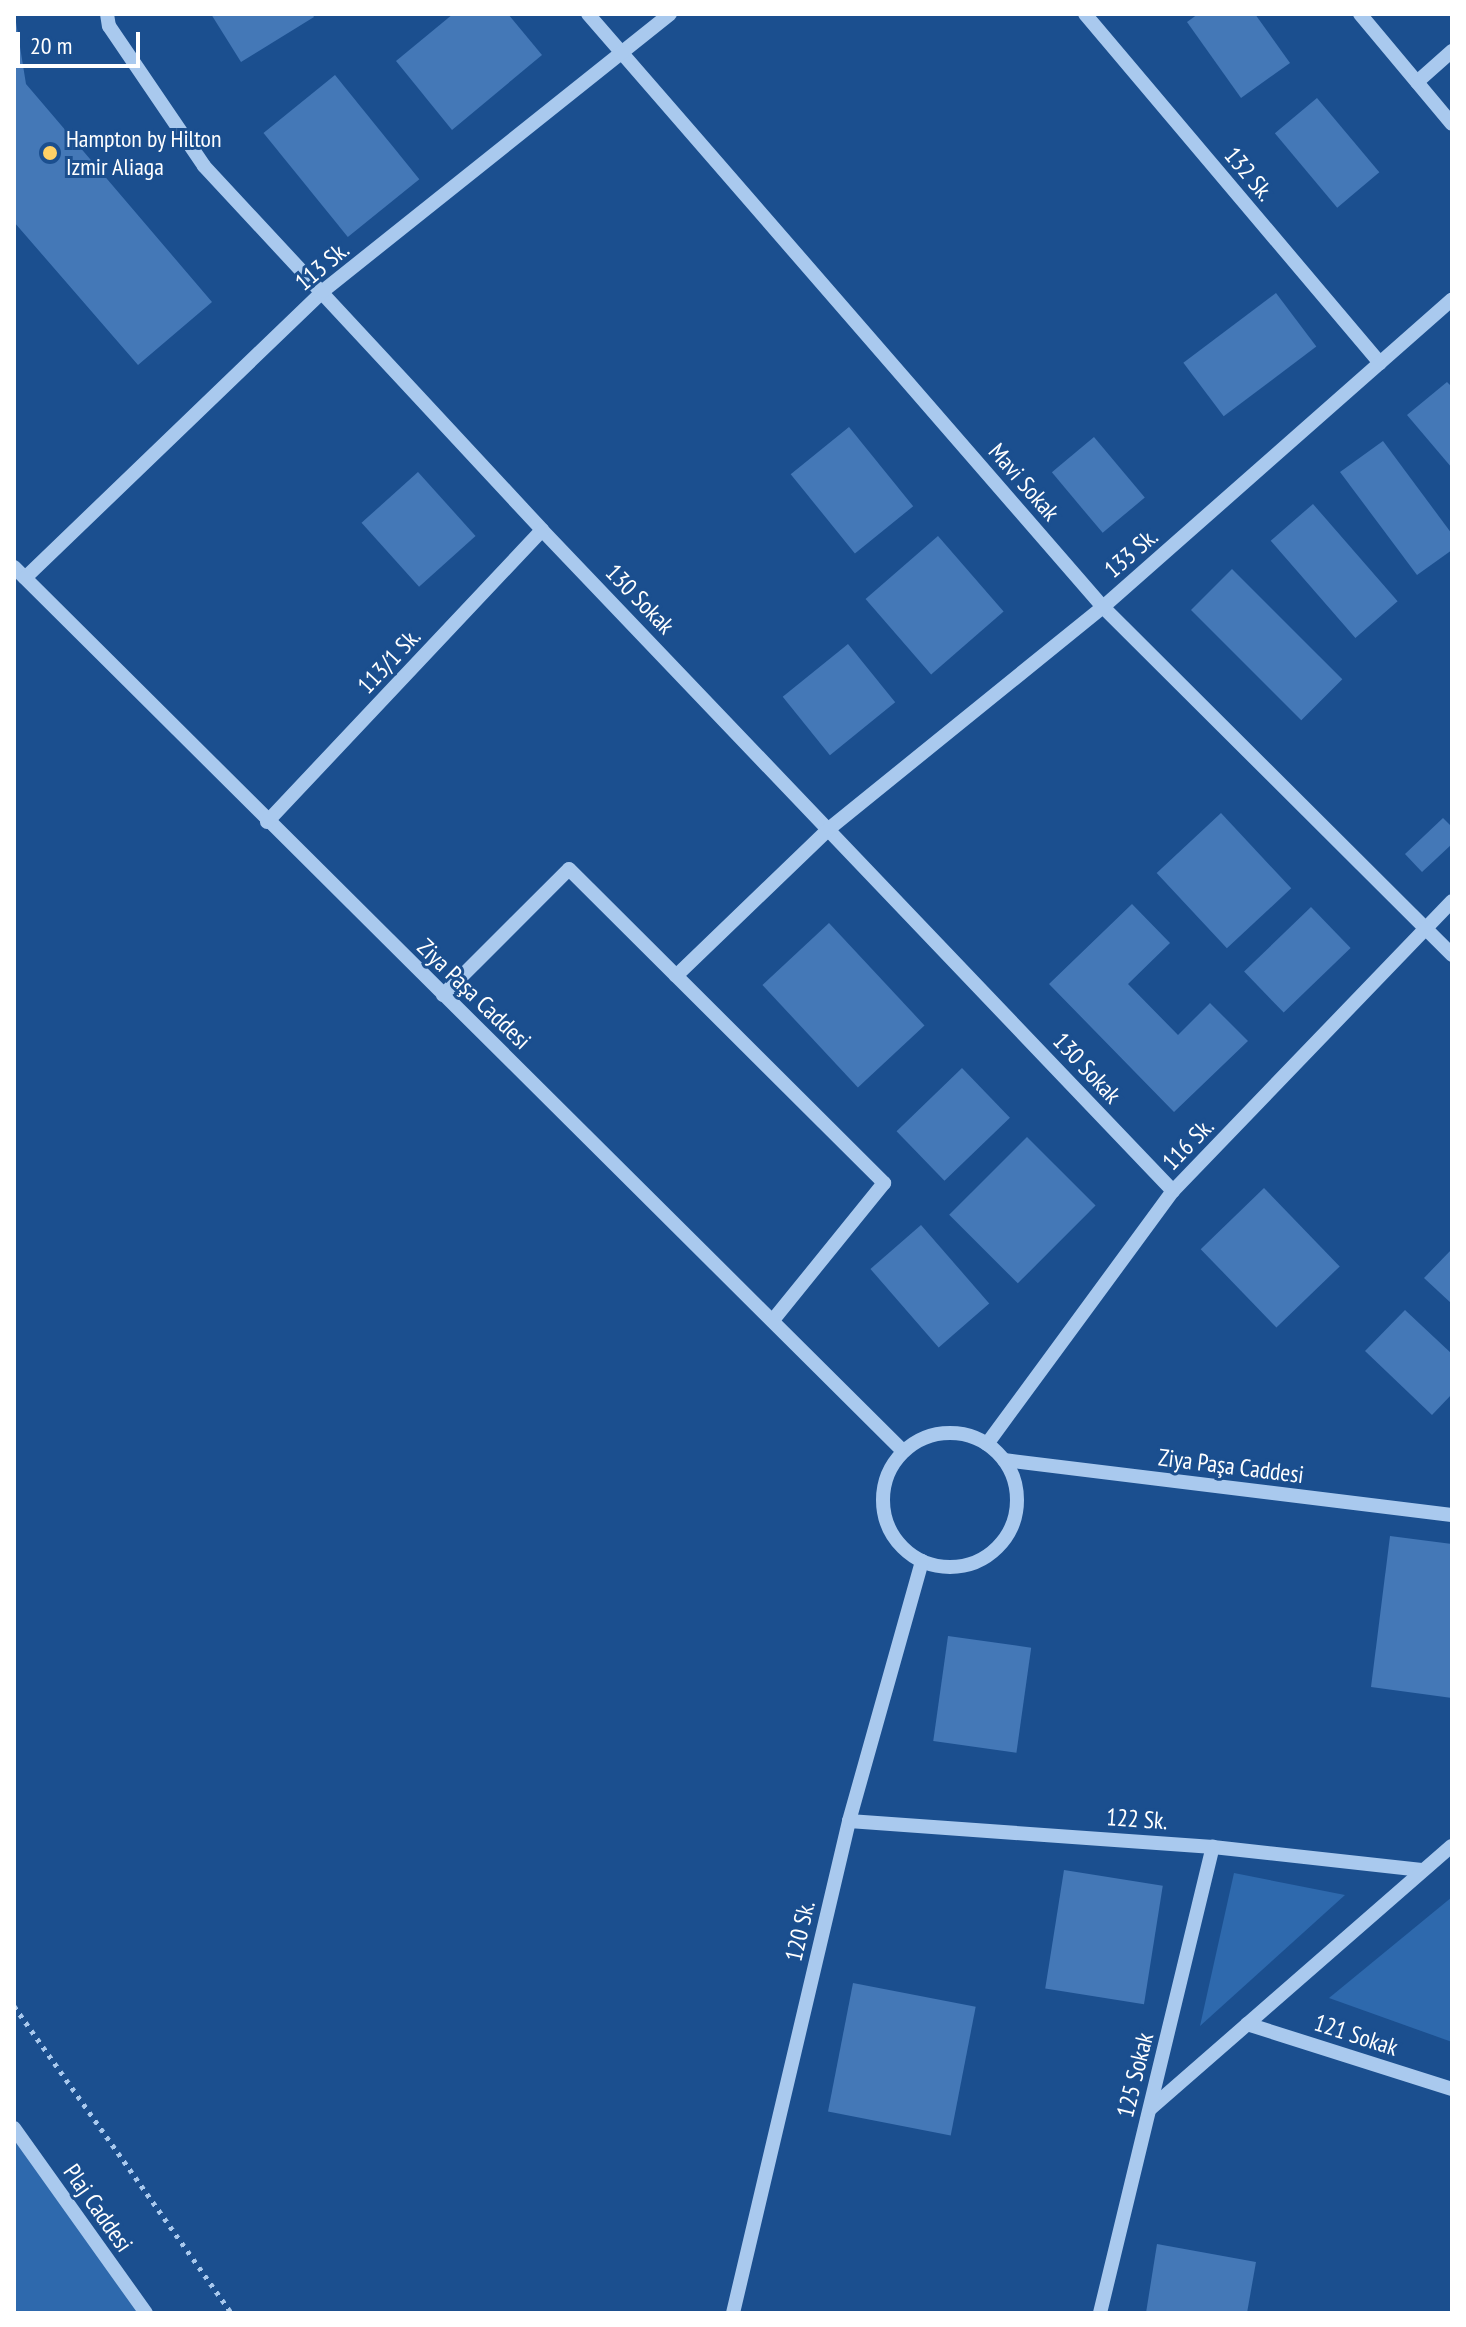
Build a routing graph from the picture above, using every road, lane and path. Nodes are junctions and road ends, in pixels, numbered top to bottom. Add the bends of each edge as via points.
1 (107, 14) edge
2 (588, 14) edge
3 (670, 14) edge
4 (1085, 14) edge
5 (1360, 14) edge
6 (1452, 51) edge
7 (621, 55) junction
8 (1417, 82) junction
9 (1452, 124) edge
10 (323, 291) junction
11 (1452, 299) edge
12 (1380, 363) junction
13 (542, 530) junction
14 (19, 573) edge
15 (1103, 607) junction
16 (267, 822) junction
17 (830, 828) junction
18 (1452, 901) edge
19 (1426, 929) junction
20 (1452, 955) edge
21 (676, 976) junction
22 (443, 995) junction
23 (1173, 1191) junction
24 (774, 1319) junction
25 (987, 1444) junction
26 (903, 1451) junction
27 (1004, 1460) junction
28 (1452, 1515) edge
29 (922, 1561) junction
30 (849, 1821) junction
31 (1452, 1846) edge
32 (1213, 1847) junction
33 (1422, 1870) junction
34 (14, 2006) edge
35 (1247, 2024) junction
36 (1452, 2089) edge
37 (1149, 2109) junction
38 (14, 2128) edge
39 (146, 2313) edge
40 (231, 2313) edge
41 (733, 2313) edge
42 (1100, 2313) edge

1 - 10 street, 130 Sokak via 109,26 204,166
2 - 7 street, Mavi Sokak
3 - 7 street, 113 Sk.
4 - 12 street, 132 Sk.
5 - 8 street
6 - 8 street
7 - 10 street, 113 Sk.
7 - 15 street, Mavi Sokak
8 - 9 street
10 - 13 street, 130 Sokak
10 - 14 street, 113 Sk.
11 - 12 street, 133 Sk.
12 - 15 street, 133 Sk.
13 - 16 street, 113/1 Sk.
13 - 17 street, 130 Sokak
14 - 16 street, Ziya Paşa Caddesi
15 - 17 street, 133 Sk.
15 - 19 street, Mavi Sokak
16 - 22 street, Ziya Paşa Caddesi
17 - 21 street, 133 Sk.
17 - 23 street, 130 Sokak
18 - 19 street, 116 Sk.
19 - 20 street, Mavi Sokak
19 - 23 street, 116 Sk.
21 - 22 street via 569,869
21 - 24 street via 884,1183
22 - 24 street, Ziya Paşa Caddesi
23 - 25 street, 116 Sk.
24 - 26 street, Ziya Paşa Caddesi
25 - 26 street via 944,1433
25 - 27 street
26 - 29 street via 884,1489 884,1511 890,1531
27 - 28 street, Ziya Paşa Caddesi
27 - 29 street via 1018,1501 1003,1542 965,1565
29 - 30 street, 120 Sk.
30 - 32 street, 122 Sk.
30 - 41 street, 120 Sk.
31 - 33 street
32 - 33 street, 122 Sk.
32 - 37 street, 125 Sokak
33 - 35 street
34 - 40 path
35 - 36 street, 121 Sokak
35 - 37 street
37 - 42 street, 125 Sokak
38 - 39 street, Plaj Caddesi

